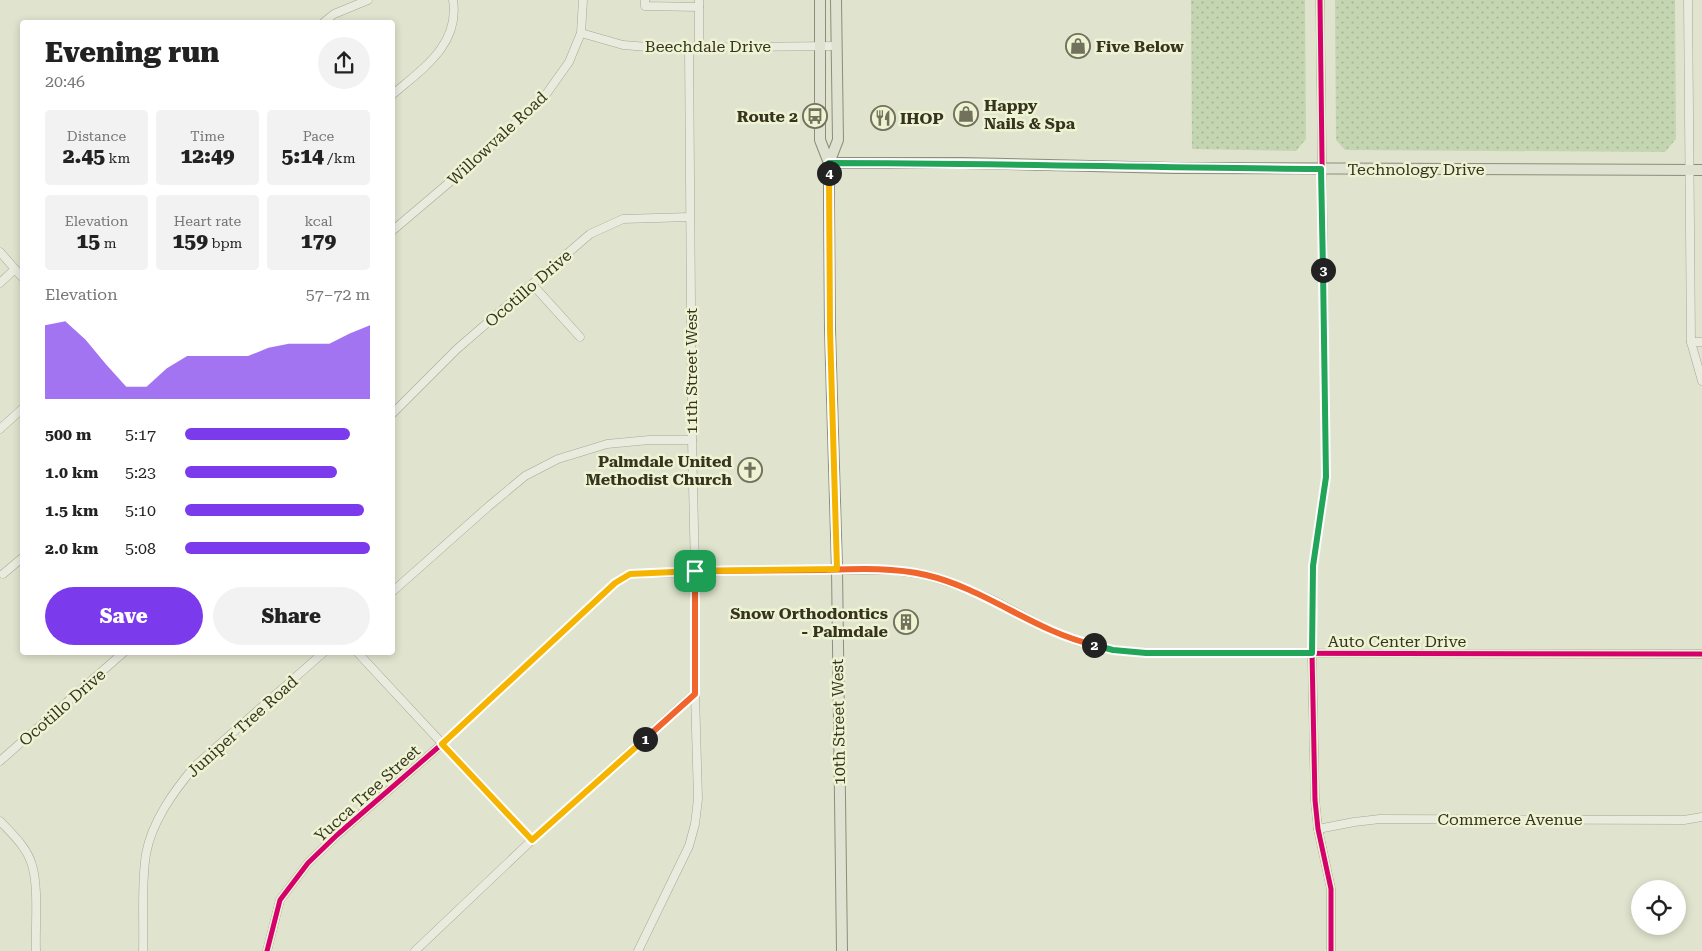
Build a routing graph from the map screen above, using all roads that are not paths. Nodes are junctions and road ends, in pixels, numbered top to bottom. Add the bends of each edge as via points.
1 (368, 0) edge
2 (453, 0) edge
3 (582, 0) edge
4 (820, 0) edge
5 (836, 0) edge
6 (1320, 0) edge
7 (1688, 0) edge
8 (645, 3) edge
9 (699, 3) edge
10 (326, 20) edge
11 (581, 33) junction
12 (820, 46) junction
13 (837, 46) junction
14 (689, 47) junction
15 (699, 47) junction
16 (395, 92) edge
17 (829, 163) junction
18 (1321, 169) junction
19 (1690, 170) junction
20 (1702, 170) edge
21 (690, 217) junction
22 (395, 228) edge
23 (0, 252) edge
24 (16, 269) junction
25 (20, 274) edge
26 (0, 283) edge
27 (532, 284) junction
28 (580, 337) dead end
29 (1691, 342) junction
30 (1702, 342) edge
31 (1702, 381) edge
32 (395, 411) edge
33 (20, 412) edge
34 (0, 429) edge
35 (692, 440) junction
36 (20, 560) edge
37 (837, 569) junction
38 (695, 571) junction
39 (3, 574) dead end
40 (395, 589) edge
41 (1312, 653) junction
42 (1702, 654) edge
43 (121, 655) edge
44 (321, 655) edge
45 (360, 655) edge
46 (695, 694) junction
47 (442, 744) junction
48 (0, 761) edge
49 (1702, 817) edge
50 (0, 821) edge
51 (1318, 829) junction
52 (532, 840) junction
53 (36, 951) edge
54 (143, 951) edge
55 (267, 951) edge
56 (415, 951) edge
57 (638, 951) edge
58 (842, 951) edge
59 (1331, 951) edge

1 - 10 street
2 - 16 street via 455,12 448,38 437,56
3 - 11 street, Willowvale Road
4 - 12 main road, 10th Street West
5 - 13 main road, 10th Street West
6 - 18 street
7 - 19 street
8 - 9 street
9 - 15 street
11 - 14 street, Beechdale Drive via 623,45
11 - 22 street, Willowvale Road via 569,62 548,93
12 - 13 street, Beechdale Drive
12 - 15 street, Beechdale Drive
12 - 17 main road, 10th Street West via 820,140
13 - 17 main road, 10th Street West via 838,140
14 - 15 street, Beechdale Drive
14 - 21 street, 11th Street West
17 - 18 main road, Technology Drive
17 - 37 main road, 10th Street West
18 - 19 main road, Technology Drive
18 - 41 street via 1326,477 1313,566
19 - 20 main road, Technology Drive
19 - 29 street
21 - 27 street, Ocotillo Drive via 623,219 590,234
21 - 35 street, 11th Street West
23 - 24 street
24 - 25 street
24 - 26 street
27 - 28 street
27 - 32 street, Ocotillo Drive via 457,349
29 - 30 street
29 - 31 street
33 - 34 street
35 - 38 street, 11th Street West
35 - 40 street via 607,444 558,459 525,476
36 - 39 street
37 - 38 street, Yucca Tree Street
37 - 41 street, Auto Center Drive via 894,570 926,575 993,600 1080,642 1113,650 1146,653
37 - 58 main road, 10th Street West
38 - 46 street, 11th Street West
38 - 47 street, Yucca Tree Street via 630,574 615,583
41 - 42 street, Auto Center Drive
41 - 51 street
43 - 48 street, Ocotillo Drive
44 - 54 street, Juniper Tree Road via 195,766 166,805 153,832 144,872
45 - 47 street
46 - 52 street
46 - 57 street, 11th Street West via 698,799 695,824 689,846
47 - 52 street
47 - 55 street, Yucca Tree Street via 308,863 280,900
49 - 51 street, Commerce Avenue via 1684,820 1380,819
50 - 53 street via 22,846 32,865
51 - 59 street via 1331,889
52 - 56 street

